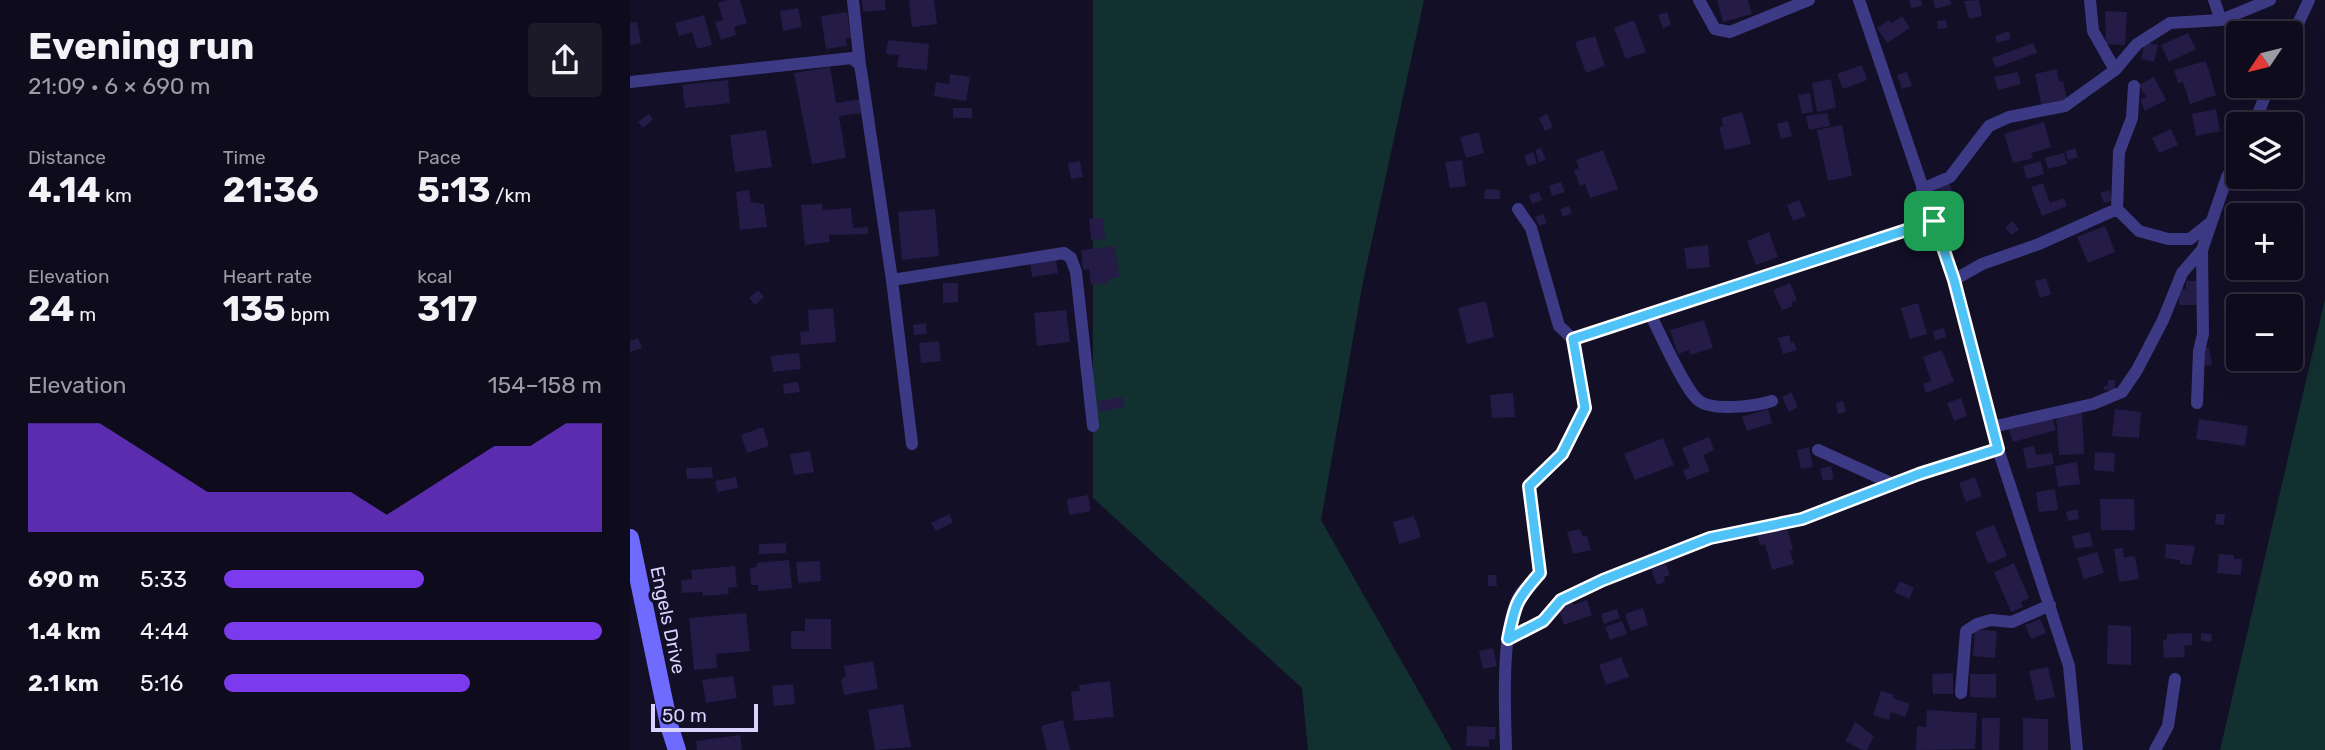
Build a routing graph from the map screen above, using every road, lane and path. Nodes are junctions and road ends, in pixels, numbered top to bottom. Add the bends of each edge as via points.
1 (853, 0) edge
2 (1699, 0) edge
3 (1809, 0) edge
4 (1859, 0) edge
5 (2090, 0) edge
6 (2214, 0) edge
7 (2270, 0) edge
8 (2309, 0) edge
9 (2221, 20) junction
10 (2299, 21) edge
11 (860, 65) junction
12 (2115, 71) junction
13 (630, 82) edge
14 (2134, 86) dead end
15 (2226, 180) edge
16 (1922, 189) junction
17 (1518, 209) dead end
18 (2117, 209) junction
19 (1934, 221) junction
20 (2210, 222) junction
21 (2202, 250) junction
22 (892, 280) junction
23 (1954, 280) junction
24 (1650, 314) junction
25 (1573, 339) junction
26 (1772, 401) dead end
27 (2197, 403) dead end
28 (1093, 426) dead end
29 (1992, 427) junction
30 (912, 444) dead end
31 (1998, 449) junction
32 (1818, 450) dead end
33 (1893, 484) junction
34 (630, 538) edge
35 (2050, 605) junction
36 (1508, 639) junction
37 (2175, 679) dead end
38 (1961, 693) dead end
39 (677, 750) edge
40 (1506, 750) edge
41 (2077, 750) edge
42 (2155, 750) edge

1 - 11 street
2 - 3 street via 1715,29 1730,32
4 - 16 street
5 - 12 street via 2093,31
6 - 9 street
7 - 9 street
8 - 10 street
9 - 12 street via 2170,23 2137,44
11 - 13 street via 852,58
11 - 22 street
12 - 16 street via 2065,106 1989,126 1950,177
14 - 18 street via 2132,118 2119,152
15 - 20 street
16 - 19 street
17 - 25 street via 1531,228 1559,326
18 - 20 street via 2139,231 2168,239 2190,239
18 - 23 street
19 - 23 street
19 - 24 street
20 - 21 street
21 - 27 street via 2203,334
21 - 29 street via 2182,272 2163,320 2122,392 2093,404
22 - 28 street via 1064,253 1071,258
22 - 30 street
23 - 29 street
24 - 25 street
24 - 26 street via 1697,400 1753,407
25 - 36 street via 1585,408 1562,454 1529,486 1540,573 1520,594
29 - 31 street
31 - 33 street
31 - 35 street
32 - 33 street
33 - 36 street via 1802,519 1710,538 1603,580 1561,600 1543,621
34 - 39 street, Engels Drive
35 - 38 street via 2012,622 1991,620 1966,631
35 - 41 street via 2069,666
36 - 40 street
37 - 42 street via 2168,726

